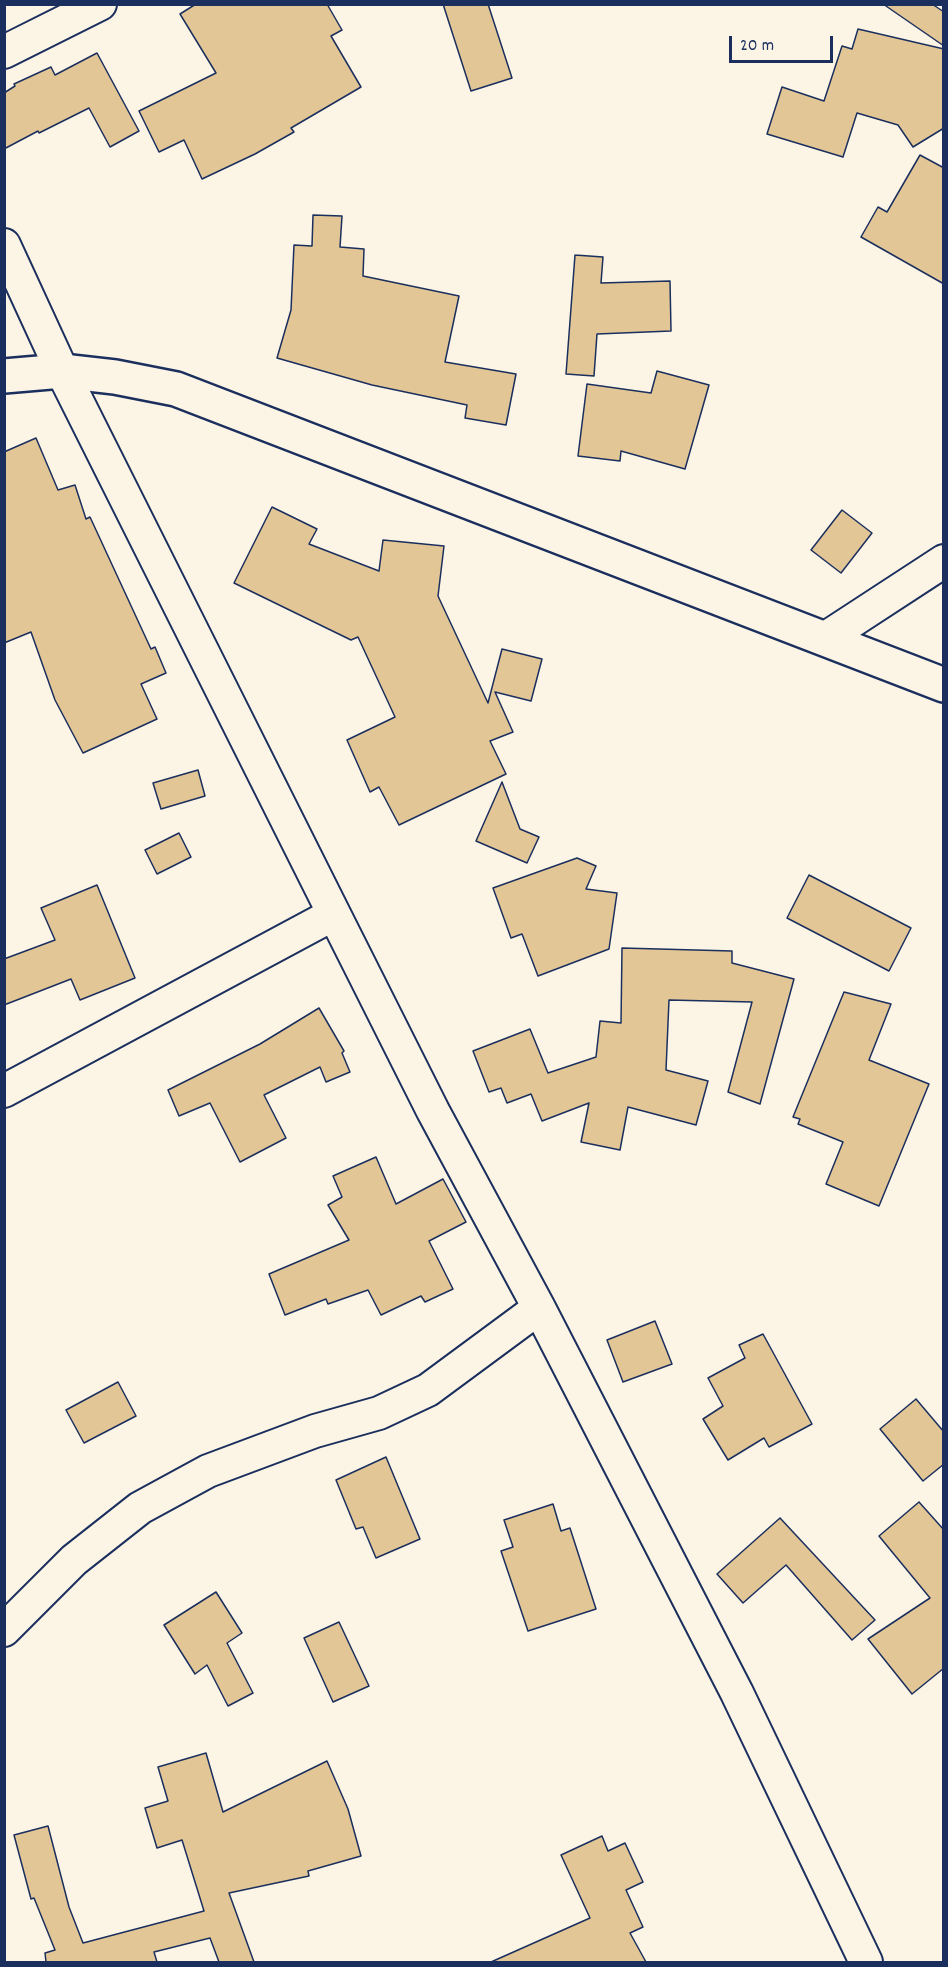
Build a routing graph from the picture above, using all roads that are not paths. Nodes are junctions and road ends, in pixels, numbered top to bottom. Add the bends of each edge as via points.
1 (100, 4) edge
2 (4, 52) edge
3 (4, 245) edge
4 (62, 371) junction
5 (4, 376) edge
6 (944, 561) edge
7 (826, 638) junction
8 (944, 685) edge
9 (334, 914) junction
10 (4, 1091) edge
11 (539, 1308) junction
12 (4, 1630) edge
13 (866, 1962) edge

1 - 2 street
3 - 4 street
4 - 5 street
4 - 7 street via 176,389
4 - 9 street
6 - 7 street
7 - 8 street
9 - 10 street
9 - 11 street via 433,1111
11 - 12 street via 428,1390 380,1413 315,1431 208,1471 140,1508 75,1560
11 - 13 street via 732,1682

